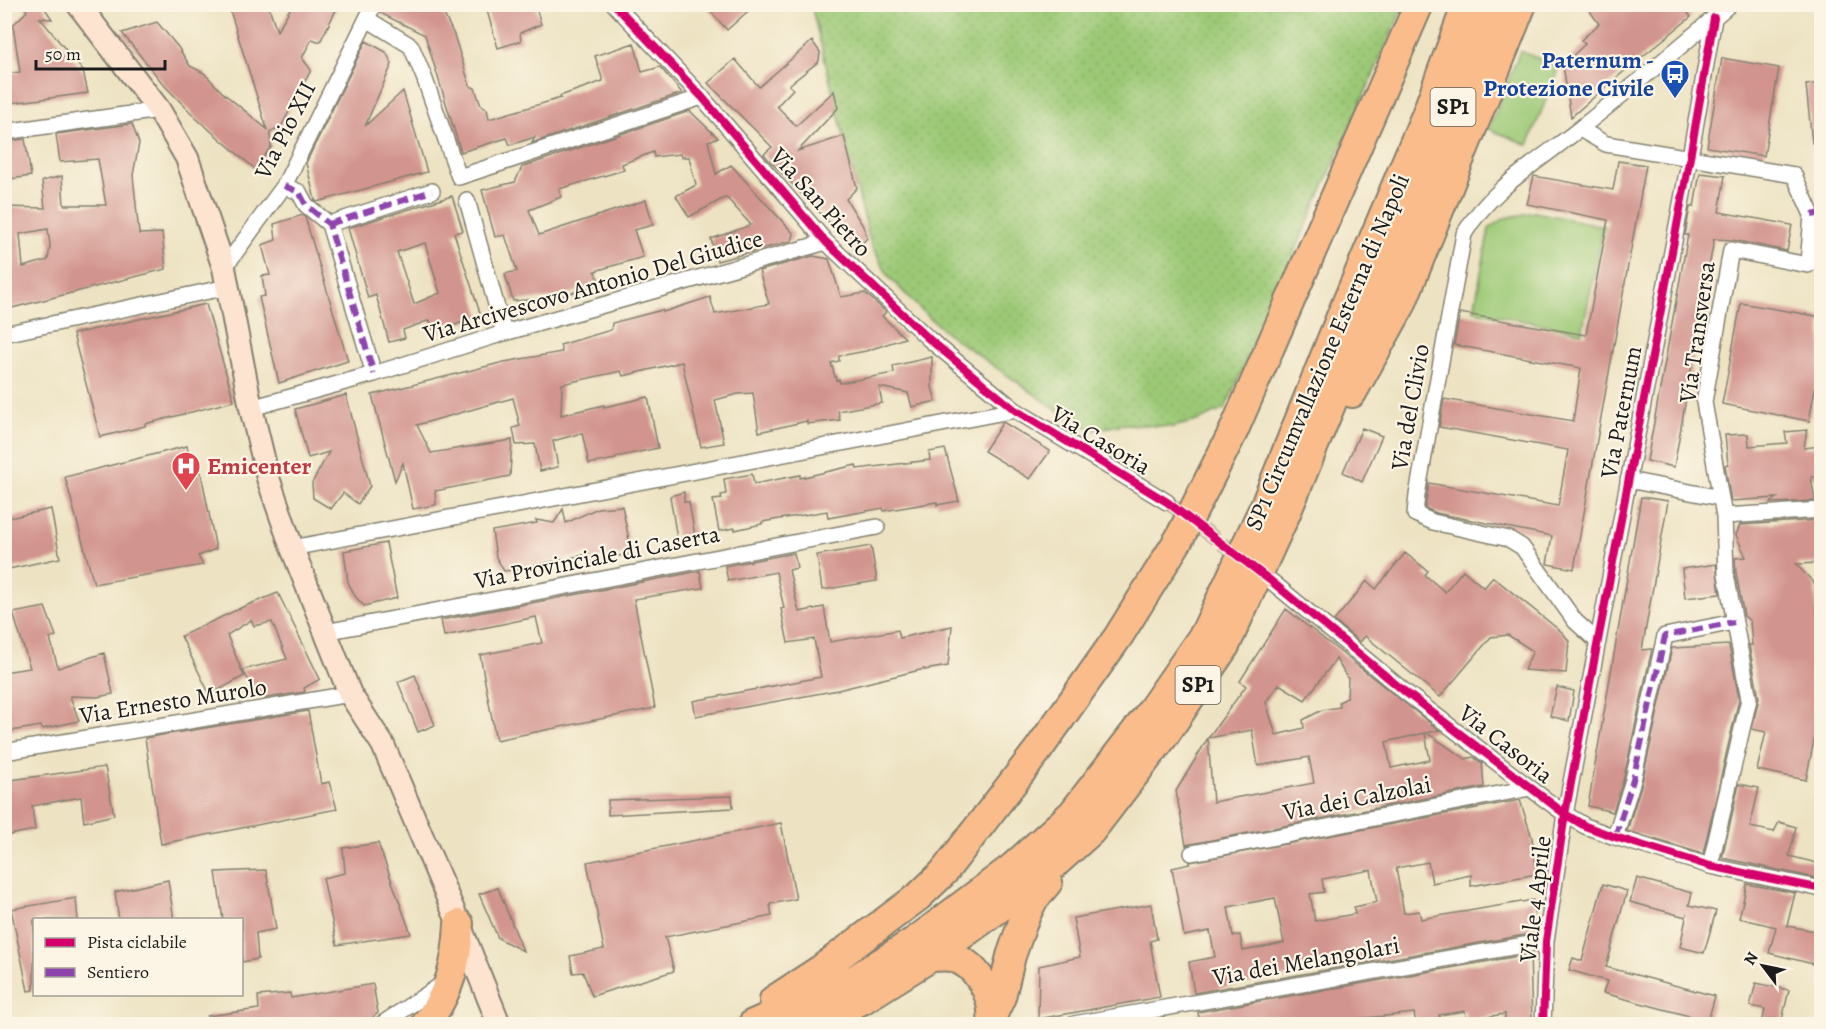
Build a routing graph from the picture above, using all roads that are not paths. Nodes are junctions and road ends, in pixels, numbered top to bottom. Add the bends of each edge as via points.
1 (78, 4) edge
2 (374, 4) edge
3 (614, 4) edge
4 (1419, 4) edge
5 (1467, 4) edge
6 (1493, 4) edge
7 (1522, 4) edge
8 (1730, 4) edge
9 (1714, 18) junction
10 (367, 19) junction
11 (702, 97) junction
12 (159, 110) junction
13 (1580, 129) junction
14 (4, 132) edge
15 (1690, 157) junction
16 (284, 186) junction
17 (432, 191) dead end
18 (467, 200) dead end
19 (1400, 206) junction
20 (1816, 214) edge
21 (329, 224) junction
22 (826, 242) junction
23 (226, 278) junction
24 (504, 333) junction
25 (4, 334) edge
26 (374, 374) junction
27 (251, 408) junction
28 (1015, 410) junction
29 (1311, 452) junction
30 (1628, 480) junction
31 (1721, 498) junction
32 (1167, 502) tunnel mouth
33 (1821, 510) edge
34 (1724, 516) junction
35 (877, 527) dead end
36 (292, 548) junction
37 (1271, 581) dead end
38 (1734, 622) junction
39 (325, 632) junction
40 (1598, 642) junction
41 (350, 694) junction
42 (4, 752) edge
43 (1530, 788) junction
44 (1565, 814) junction
45 (1615, 837) junction
46 (1068, 853) junction
47 (1192, 853) dead end
48 (1710, 866) junction
49 (1821, 889) edge
50 (459, 924) junction
51 (1546, 941) junction
52 (931, 957) junction
53 (452, 977) junction
54 (992, 1019) edge
55 (382, 1024) edge
56 (426, 1024) edge
57 (499, 1024) edge
58 (737, 1024) edge
59 (753, 1024) edge
60 (812, 1024) edge
61 (1074, 1024) edge
62 (1543, 1024) edge

1 - 12 main road
2 - 10 street, Via Pio XII
3 - 11 street, Via San Pietro
4 - 58 highway via 1234,430 1179,539 1118,637 1038,750 943,873 919,896 820,970
5 - 19 highway, SP1 Circumvallazione Esterna di Napoli / SP1 via 1426,115
6 - 19 highway, SP1 Circumvallazione Esterna di Napoli / SP1
7 - 29 highway via 1401,305 1349,398
8 - 9 street
9 - 13 street, Via del Clivio
9 - 15 street, Via Paternum
10 - 11 street via 411,46 459,177
10 - 16 street, Via Pio XII
11 - 22 street, Via San Pietro
12 - 14 street
12 - 23 main road via 187,158
13 - 15 street via 1606,144
13 - 40 street, Via del Clivio via 1489,200 1464,234 1415,514 1433,522 1509,539 1522,547 1575,621
15 - 20 street, Via Transversa via 1794,175
15 - 30 street, Via Paternum
16 - 21 street via 299,192 306,205
16 - 23 street, Via Pio XII
17 - 21 street
18 - 24 street
19 - 29 highway, SP1 Circumvallazione Esterna di Napoli / SP1
19 - 59 highway, SP1 Circumvallazione Esterna di Napoli / SP1 via 1205,633 1072,814 1013,867 918,939 855,979
20 - 31 street, Via Transversa via 1808,265 1731,250 1704,402
21 - 26 street
22 - 24 street, Via Arcivescovo Antonio Del Giudice
22 - 28 street, Via San Pietro via 929,339
23 - 25 street
23 - 27 main road
24 - 26 street, Via Arcivescovo Antonio Del Giudice
26 - 27 street, Via Arcivescovo Antonio Del Giudice
27 - 36 main road via 268,478
28 - 32 street, Via Casoria
28 - 36 street
29 - 46 highway, SP1 Circumvallazione Esterna di Napoli / SP1 via 1225,646 1164,736 1091,831
30 - 31 street
30 - 40 street, Via Paternum
31 - 34 street, Via Transversa
33 - 34 street
34 - 38 street, Via Transversa via 1726,574
35 - 39 street, Via Provinciale di Caserta
36 - 39 main road
37 - 43 street, Via Casoria
38 - 45 street via 1665,636 1633,780
38 - 48 street, Via Transversa via 1749,699
39 - 41 main road
40 - 44 street, Via Paternum
41 - 42 street, Via Ernesto Murolo
41 - 50 main road via 383,745
43 - 44 street, Via Casoria
43 - 47 street, Via dei Calzolai
44 - 45 street, Via Casoria
44 - 51 street, Viale 4 Aprile
45 - 48 street, Via Casoria
46 - 52 highway, SP1 Circumvallazione Esterna di Napoli / SP1 via 1030,886
46 - 54 highway via 1033,900 1024,919
48 - 49 street, Via Casoria
50 - 53 highway
50 - 57 main road
51 - 61 street, Via dei Melangolari
51 - 62 street, Viale 4 Aprile
52 - 54 highway via 951,957 968,965 991,999
52 - 60 highway, SP1 Circumvallazione Esterna di Napoli / SP1 via 862,1000
53 - 55 street
53 - 56 highway

